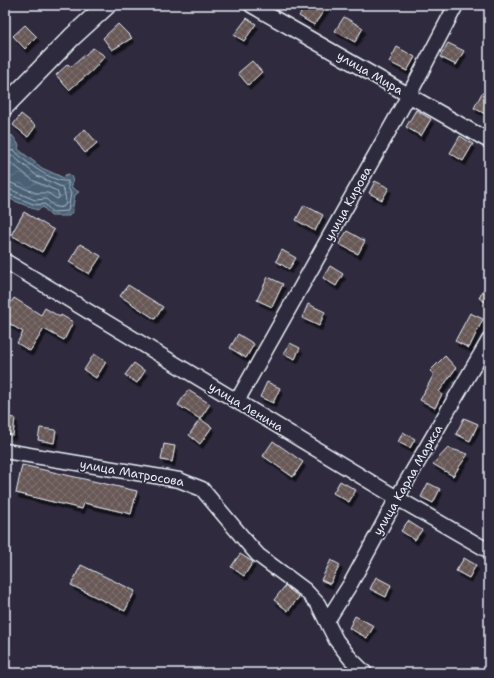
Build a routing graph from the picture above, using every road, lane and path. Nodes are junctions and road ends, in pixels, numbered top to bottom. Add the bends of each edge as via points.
1 (107, 5) edge
2 (251, 5) edge
3 (456, 5) edge
4 (409, 95) junction
5 (5, 106) edge
6 (489, 141) edge
7 (5, 261) edge
8 (489, 340) edge
9 (237, 401) junction
10 (5, 451) edge
11 (397, 498) junction
12 (489, 551) edge
13 (327, 621) junction
14 (365, 673) edge

1 - 5 main road
2 - 4 street, улица Мира
3 - 4 street, улица Кирова
4 - 6 street, улица Мира
4 - 9 street, улица Кирова
7 - 9 street, улица Ленина
8 - 11 street, улица Карла Маркса
9 - 11 street, улица Ленина
10 - 13 street, улица Матросова via 179,480 202,489 258,555 305,590 318,604
11 - 12 street, улица Ленина
11 - 13 street, улица Карла Маркса via 351,583
13 - 14 street, улица Матросова via 336,640

